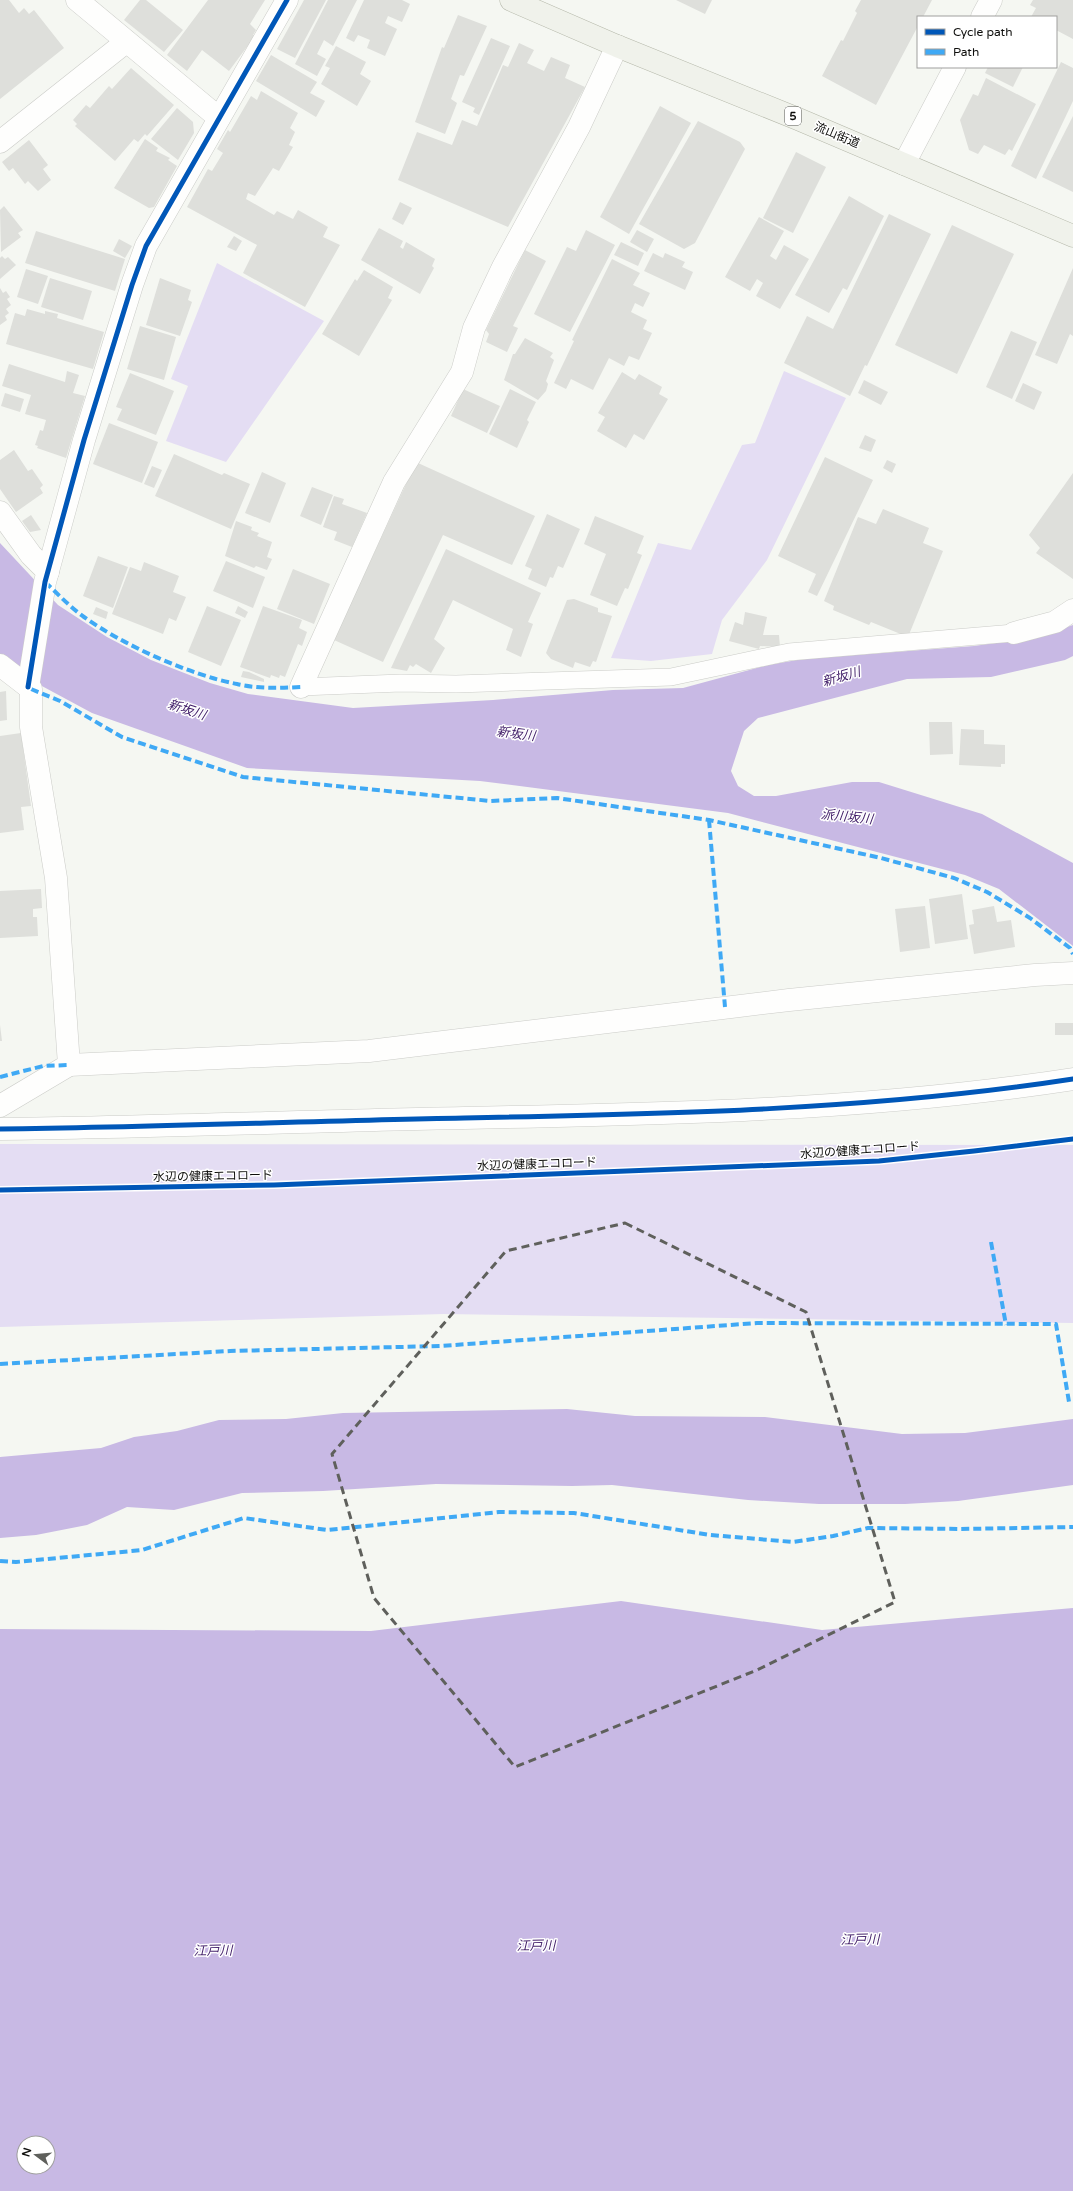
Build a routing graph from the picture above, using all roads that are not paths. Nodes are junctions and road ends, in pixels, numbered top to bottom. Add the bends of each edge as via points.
1 (77, 0) edge
2 (287, 0) edge
3 (511, 0) edge
4 (991, 0) edge
5 (983, 16) edge
6 (126, 42) junction
7 (617, 46) junction
8 (955, 68) edge
9 (219, 118) junction
10 (0, 142) edge
11 (904, 164) junction
12 (1073, 236) edge
13 (0, 512) edge
14 (47, 577) junction
15 (1073, 610) edge
16 (1014, 633) joint
17 (0, 665) edge
18 (28, 687) junction
19 (301, 687) joint
20 (1073, 973) edge
21 (70, 1065) junction
22 (1073, 1079) edge
23 (0, 1106) edge
24 (0, 1129) edge

1 - 6 street
2 - 9 street
3 - 7 main road, 流山街道 / 5
4 - 5 street
6 - 9 street
6 - 10 street
7 - 11 main road, 流山街道 / 5
7 - 19 street via 579,127 503,267 474,328 462,372 394,482
8 - 11 street
9 - 14 street via 146,246 84,440
11 - 12 main road, 流山街道 / 5
13 - 14 street
14 - 18 street
15 - 16 street via 1056,622
16 - 19 lane via 790,652 671,677
17 - 18 street
18 - 21 street via 31,689 32,727 56,878
20 - 21 street via 789,1000 369,1052
21 - 23 street
22 - 24 street via 910,1099 740,1111 175,1127

